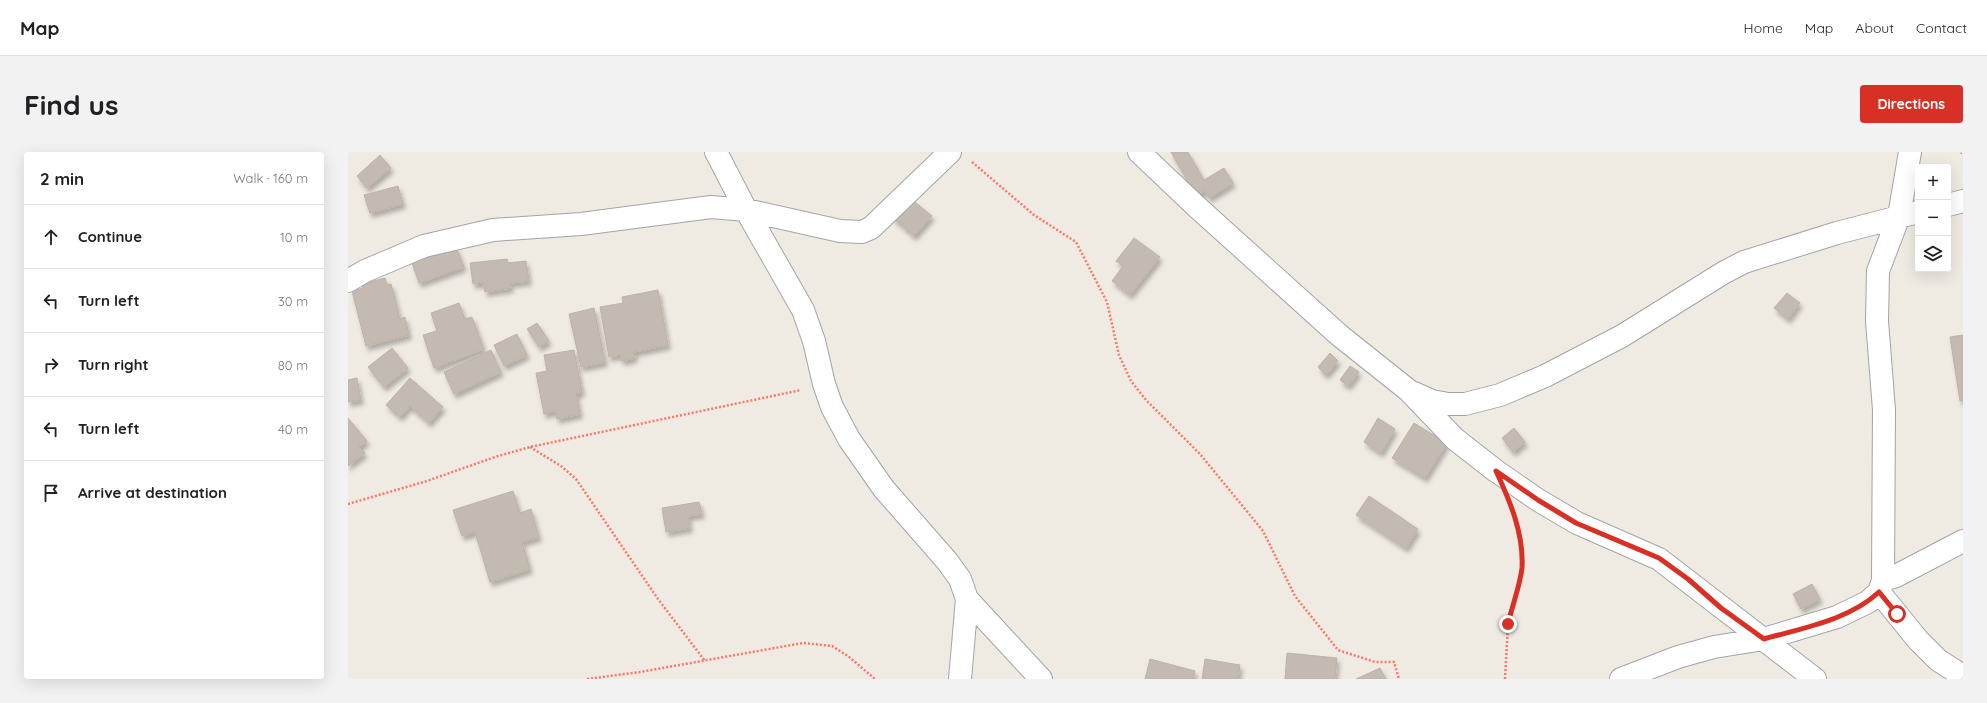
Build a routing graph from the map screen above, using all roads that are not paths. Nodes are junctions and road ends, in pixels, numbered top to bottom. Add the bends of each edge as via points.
1 (716, 152) edge
2 (1139, 152) edge
3 (1910, 152) edge
4 (959, 155) edge
5 (1963, 201) edge
6 (1951, 204) edge
7 (746, 210) junction
8 (1909, 214) edge
9 (348, 281) edge
10 (1408, 390) junction
11 (1963, 541) edge
12 (1881, 586) junction
13 (967, 599) junction
14 (1764, 639) junction
15 (1963, 676) edge
16 (960, 679) edge
17 (1041, 679) edge
18 (1621, 679) edge
19 (1815, 679) edge

1 - 7 street
2 - 10 street via 1334,329
3 - 8 street
4 - 7 street via 871,228 862,232 840,231
5 - 6 street
7 - 9 street via 711,207 580,224 493,230 424,246
7 - 13 street via 803,310 832,407 848,439 884,489 947,561 960,579
8 - 10 street via 1744,262 1622,336 1545,376 1500,395 1465,404 1448,404 1432,401
8 - 12 street via 1878,271 1877,321 1884,410
10 - 14 street via 1456,439 1520,488 1576,523 1659,558
11 - 12 street
12 - 14 street via 1868,602 1837,617
12 - 15 street via 1918,640 1938,660
13 - 16 street
13 - 17 street
14 - 18 street via 1714,647 1685,655
14 - 19 street

